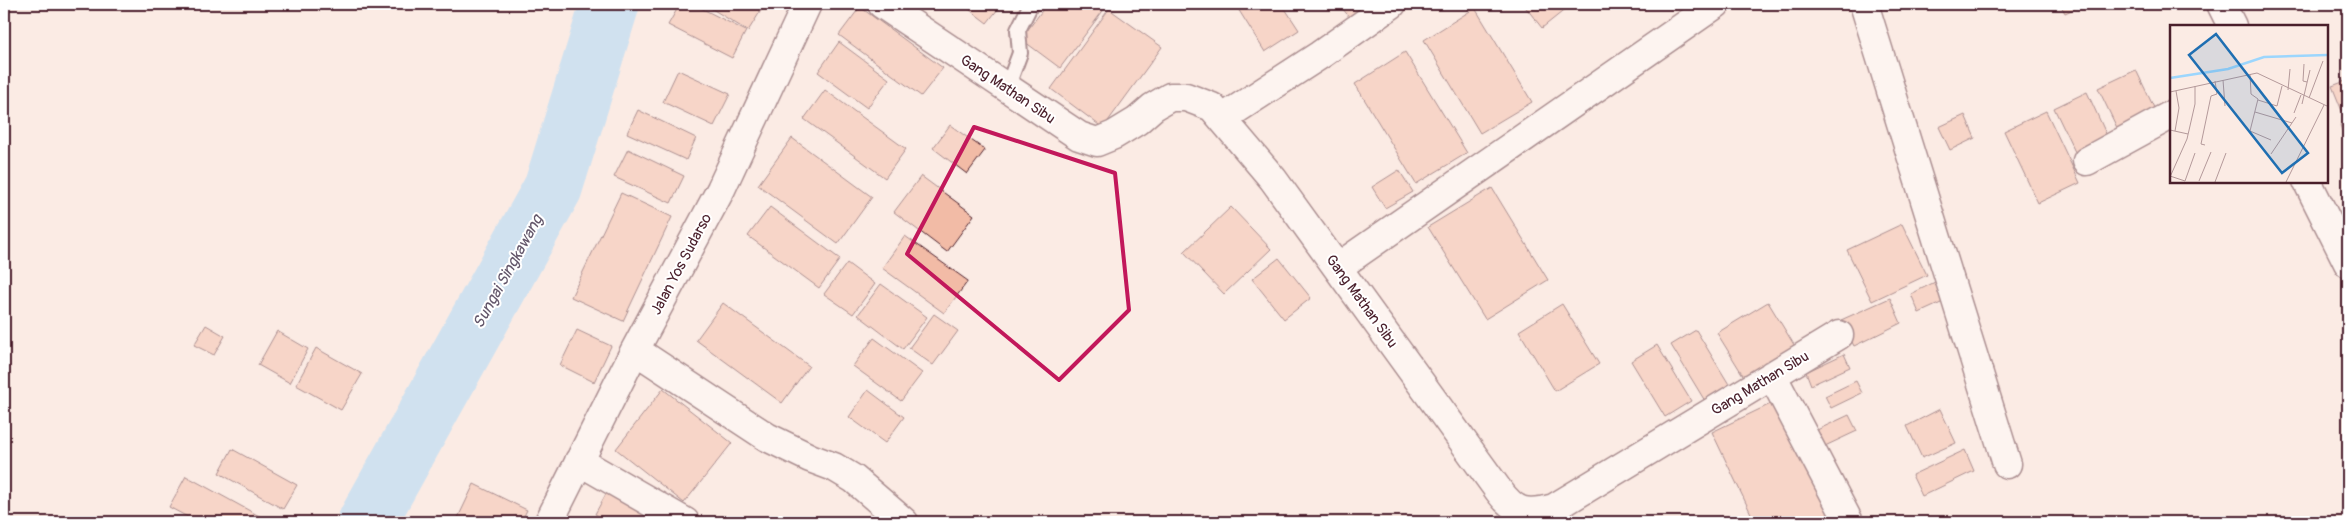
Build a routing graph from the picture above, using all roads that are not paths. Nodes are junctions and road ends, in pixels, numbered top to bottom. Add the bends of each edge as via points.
1 (807, 4) edge
2 (882, 4) edge
3 (1392, 4) edge
4 (1716, 4) edge
5 (1864, 4) edge
6 (2222, 4) edge
7 (1029, 8) dead end
8 (2232, 25) edge
9 (1007, 88) junction
10 (2170, 116) edge
11 (1223, 118) junction
12 (2087, 161) dead end
13 (2308, 182) edge
14 (2348, 263) edge
15 (1338, 266) junction
16 (1839, 335) dead end
17 (635, 350) junction
18 (1772, 376) junction
19 (579, 461) junction
20 (2007, 464) dead end
21 (549, 522) edge
22 (685, 522) edge
23 (904, 522) edge
24 (1849, 522) edge

1 - 17 street, Jalan Yos Sudarso via 722,190
2 - 9 street, Gang Mathan Sibu
3 - 11 street
4 - 15 street
5 - 20 street
6 - 8 street
7 - 9 lane via 1018,30 1020,53
9 - 11 street, Gang Mathan Sibu via 1079,136 1097,142 1137,121 1170,97 1200,101
10 - 12 street
11 - 15 street, Gang Mathan Sibu
13 - 14 street
15 - 18 street, Gang Mathan Sibu via 1499,491 1510,505 1522,511 1535,513 1554,508
16 - 18 street, Gang Mathan Sibu
17 - 19 street, Jalan Yos Sudarso
17 - 23 street via 766,437 854,479
18 - 24 street
19 - 21 street, Jalan Yos Sudarso
19 - 22 street

